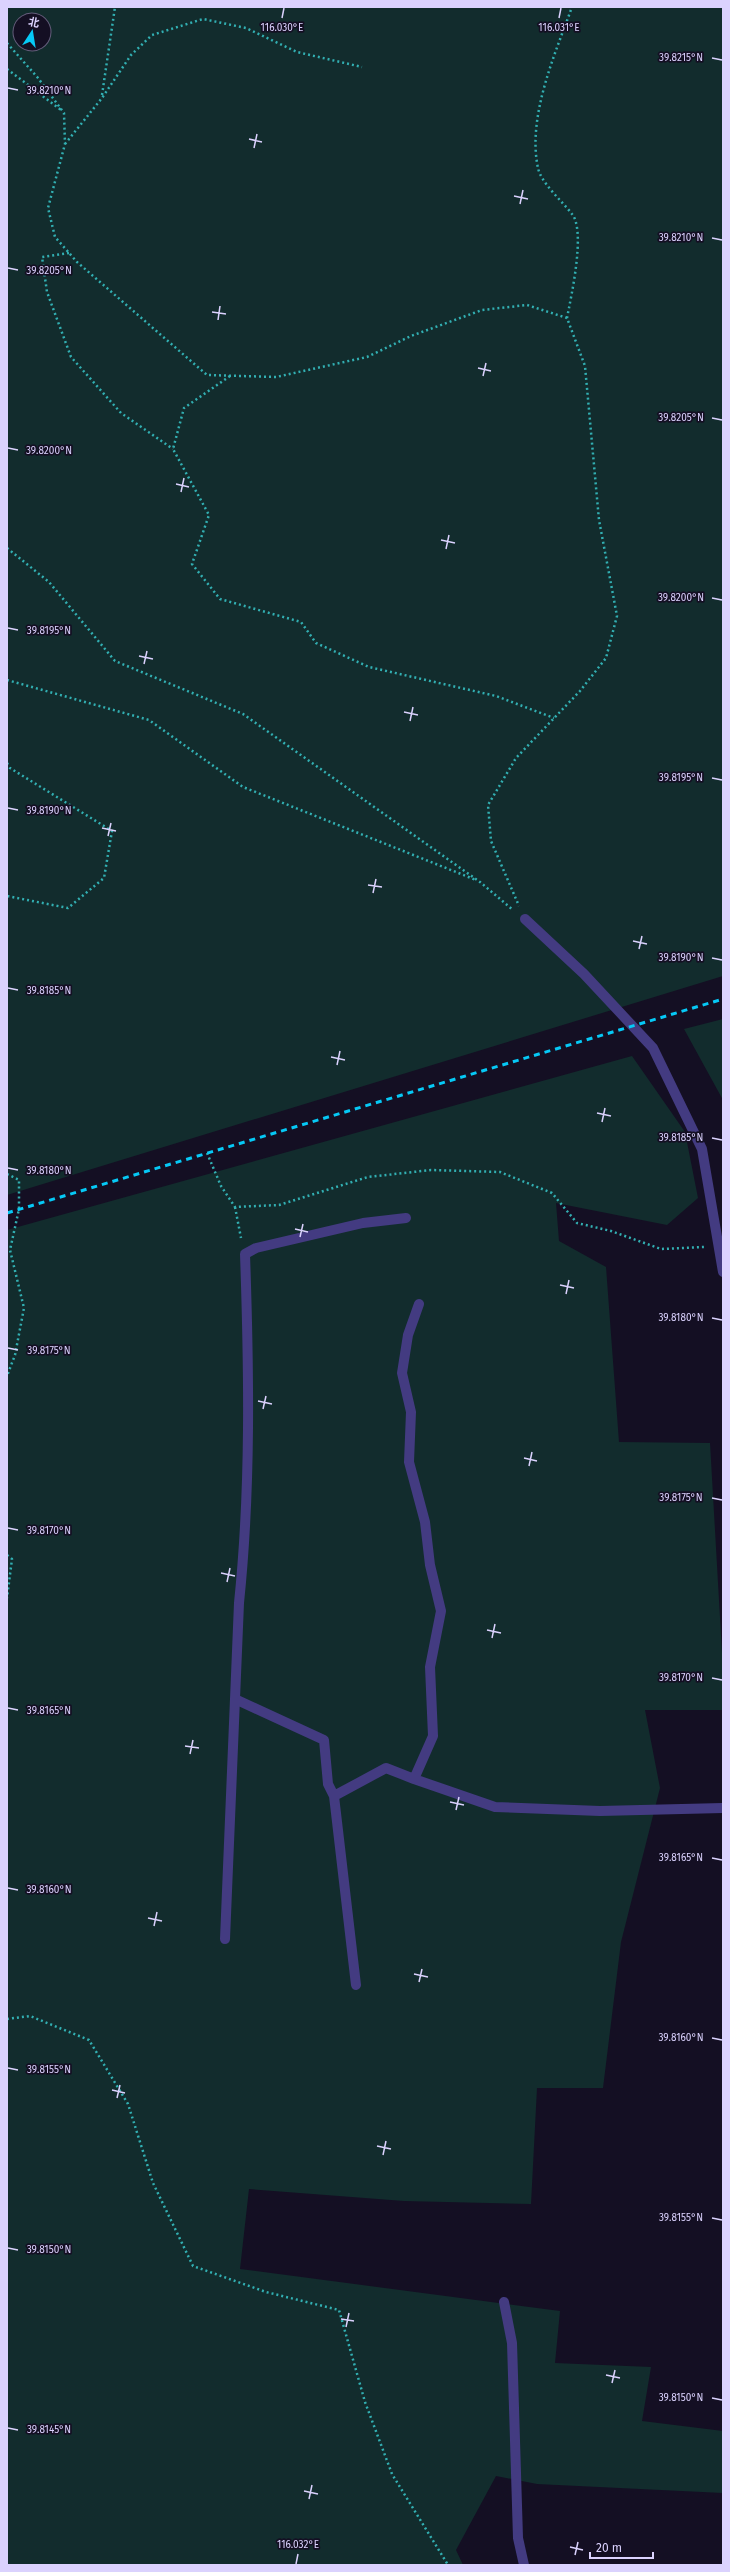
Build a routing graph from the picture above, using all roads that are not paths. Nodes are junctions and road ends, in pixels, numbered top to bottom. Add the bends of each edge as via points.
1 (525, 919) road end
2 (406, 1218) dead end
3 (721, 1247) edge
4 (723, 1272) edge
5 (418, 1304) dead end
6 (235, 1699) junction
7 (414, 1779) junction
8 (334, 1796) junction
9 (723, 1808) edge
10 (225, 1939) dead end
11 (356, 1985) dead end
12 (504, 2302) dead end
13 (524, 2565) edge

1 - 3 street via 584,974 653,1048 702,1149
2 - 6 street via 363,1223 256,1248 245,1254 248,1348 245,1527
3 - 4 street
5 - 7 street via 408,1335 402,1373 411,1412 409,1462 425,1522 430,1565 441,1611 430,1667 433,1736
6 - 8 street via 324,1740 328,1784
6 - 10 street
7 - 8 street via 386,1768
7 - 9 street via 495,1807 600,1811
8 - 11 street
12 - 13 street via 512,2344 518,2538

